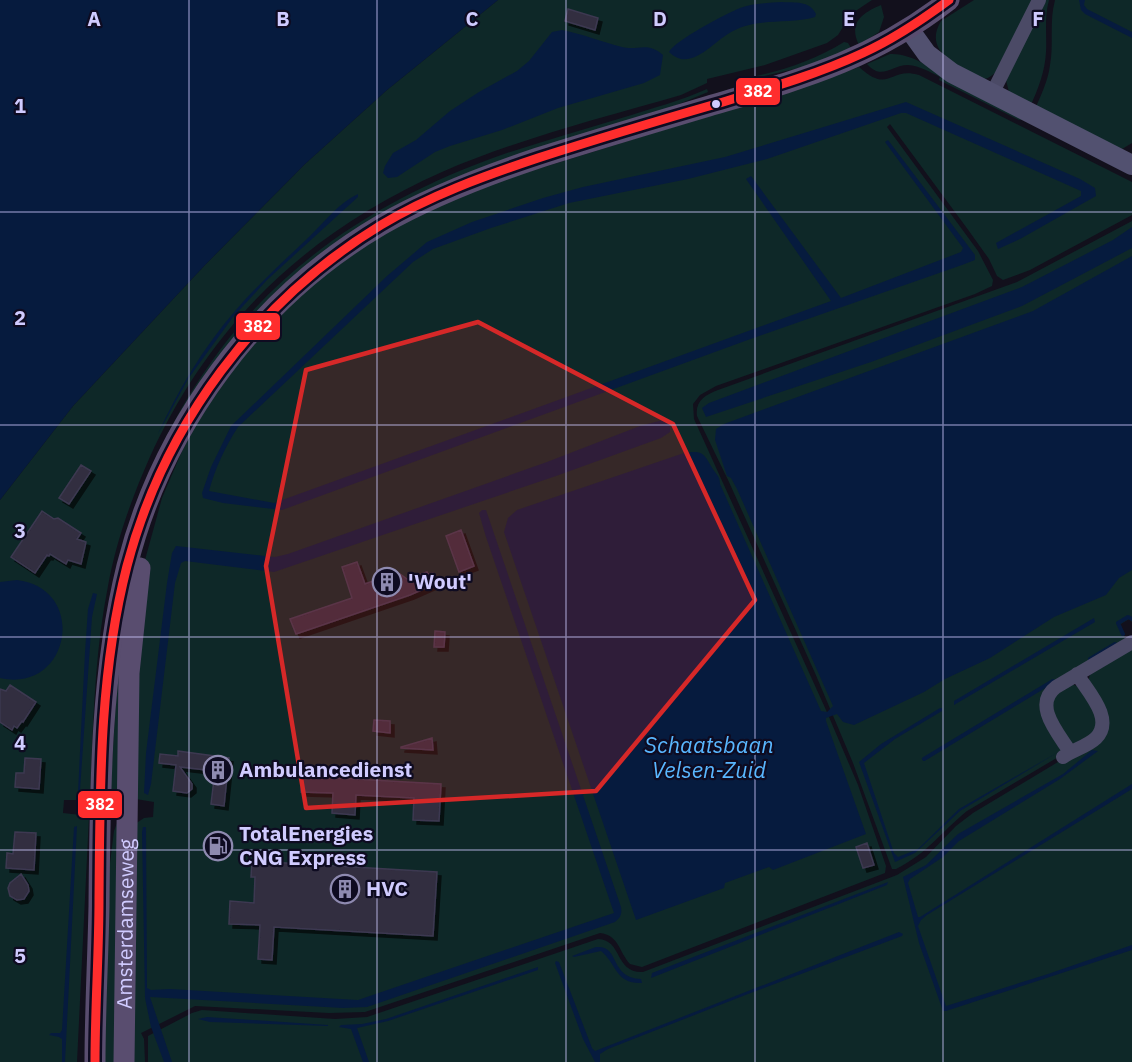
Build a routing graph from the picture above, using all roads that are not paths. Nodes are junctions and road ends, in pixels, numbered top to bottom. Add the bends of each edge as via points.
1 (949, 0) edge
2 (1039, 0) edge
3 (909, 29) junction
4 (992, 94) junction
5 (1132, 165) edge
6 (200, 403) junction
7 (1132, 642) edge
8 (1077, 674) junction
9 (95, 1062) edge
10 (124, 1062) edge

1 - 3 main road, Amsterdamseweg
2 - 4 street
3 - 4 street via 934,61
3 - 6 main road, Amsterdamseweg via 872,51 825,71 502,170 403,213 342,250 290,294 240,346
4 - 5 street
6 - 9 main road, Amsterdamseweg via 170,451 148,502 126,570 114,632 98,856
6 - 10 main road, Amsterdamseweg via 158,499 143,550 135,603 128,682
7 - 8 street
8 - 8 street via 1052,690 1046,704 1067,754 1096,739 1103,725 1099,708

